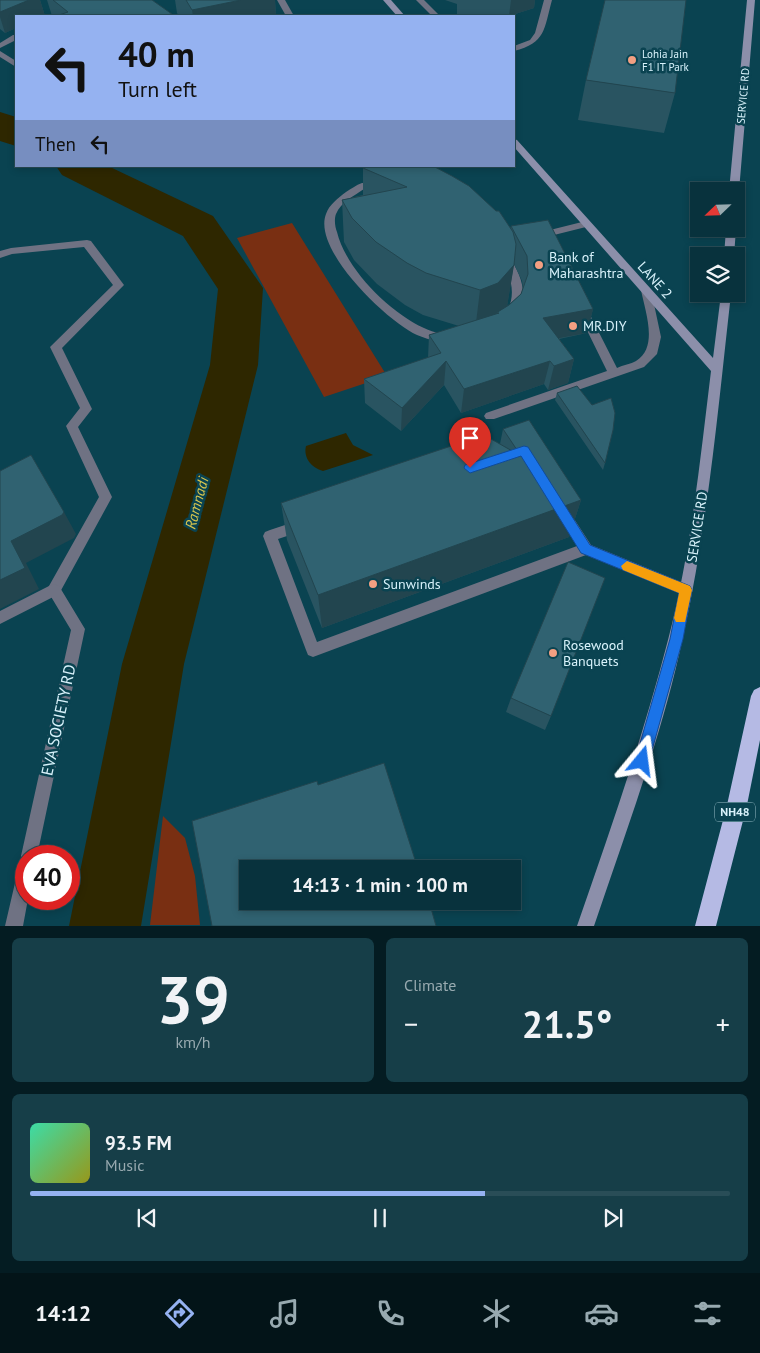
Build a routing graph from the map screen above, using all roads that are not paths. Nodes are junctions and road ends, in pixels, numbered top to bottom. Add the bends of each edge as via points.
1 (281, 0) edge
2 (387, 0) edge
3 (420, 0) edge
4 (548, 0) edge
5 (751, 0) edge
6 (289, 15) edge
7 (400, 15) edge
8 (435, 15) edge
9 (15, 38) edge
10 (0, 46) edge
11 (515, 49) edge
12 (0, 53) edge
13 (15, 64) edge
14 (515, 143) edge
15 (735, 182) edge
16 (586, 224) junction
17 (524, 240) edge
18 (502, 245) joint
19 (0, 255) edge
20 (646, 290) junction
21 (575, 295) edge
22 (725, 302) edge
23 (717, 370) junction
24 (614, 373) junction
25 (490, 416) dead end
26 (555, 500) edge
27 (317, 520) edge
28 (586, 549) junction
29 (54, 590) junction
30 (686, 590) junction
31 (0, 618) edge
32 (760, 696) edge
33 (31, 845) edge
34 (17, 910) edge
35 (14, 926) edge
36 (586, 926) edge
37 (705, 926) edge

1 - 6 street
2 - 7 street
3 - 8 street
4 - 11 street via 533,42
5 - 15 street, SERVICE RD
9 - 10 street
12 - 13 street
14 - 16 street, LANE 2
16 - 17 street via 547,239
16 - 20 street, LANE 2
18 - 18 street via 452,210 394,188 362,186 340,201 330,215 332,240 345,264 367,290 392,315 428,335 452,342 486,335 509,319 518,295 514,273
19 - 29 street via 87,243 119,285 56,347 86,409 72,426 106,497
20 - 23 street, LANE 2
20 - 24 street via 655,337 651,354 640,364
21 - 24 street
22 - 23 street, SERVICE RD
23 - 30 street, SERVICE RD via 697,536
24 - 25 street
26 - 28 street
27 - 28 street via 270,536 313,650
28 - 30 street
29 - 31 street
29 - 33 street, EVA SOCIETY RD via 78,629
30 - 36 street, SERVICE RD via 676,639 642,761
32 - 37 highway, NH48 via 737,804
34 - 35 street

